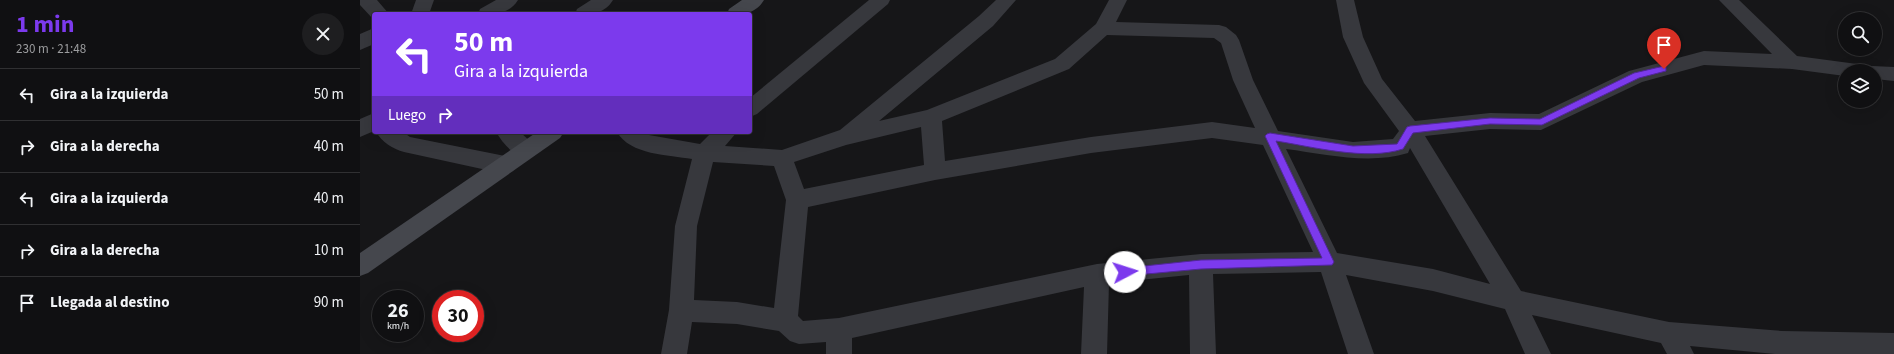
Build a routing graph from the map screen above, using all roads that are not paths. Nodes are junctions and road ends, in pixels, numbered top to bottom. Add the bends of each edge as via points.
1 (366, 0) edge
2 (425, 0) edge
3 (509, 0) edge
4 (604, 0) edge
5 (755, 0) edge
6 (881, 0) edge
7 (1007, 0) edge
8 (1118, 0) edge
9 (1345, 0) edge
10 (1728, 0) edge
11 (1747, 6) edge
12 (378, 12) edge
13 (421, 12) edge
14 (490, 12) edge
15 (587, 12) edge
16 (739, 12) edge
17 (1102, 28) junction
18 (372, 36) edge
19 (360, 43) edge
20 (1792, 62) junction
21 (1838, 68) edge
22 (1882, 73) edge
23 (1894, 74) edge
24 (752, 107) edge
25 (931, 117) junction
26 (1410, 130) junction
27 (389, 134) edge
28 (509, 134) edge
29 (550, 134) edge
30 (631, 134) edge
31 (724, 134) edge
32 (1270, 136) junction
33 (845, 137) junction
34 (525, 150) junction
35 (704, 153) junction
36 (782, 158) junction
37 (505, 165) junction
38 (935, 171) junction
39 (797, 200) junction
40 (1329, 262) junction
41 (1201, 264) junction
42 (360, 266) edge
43 (1097, 274) junction
44 (1513, 300) junction
45 (681, 310) junction
46 (785, 321) junction
47 (839, 329) junction
48 (1675, 344) edge
49 (1894, 344) edge
50 (1786, 348) edge
51 (674, 354) edge
52 (839, 354) edge
53 (1094, 354) edge
54 (1203, 354) edge
55 (1361, 354) edge
56 (1538, 354) edge

1 - 12 street
2 - 13 street
3 - 14 street
4 - 15 street
5 - 16 main road
6 - 24 street
7 - 33 street via 986,21
8 - 17 street
9 - 26 street via 1353,37 1374,82
10 - 11 street
11 - 20 street
17 - 25 street via 1062,64
17 - 32 street via 1219,32 1229,40 1243,80
18 - 19 street
20 - 21 street
20 - 26 street via 1704,58 1636,76 1542,122 1490,121
22 - 23 street
25 - 33 street
25 - 38 street
26 - 32 street via 1400,147 1383,149 1353,150
26 - 44 street
27 - 37 street via 404,144
28 - 34 street
29 - 34 main road
30 - 35 street via 644,142
31 - 35 street
32 - 38 street via 1212,130 1091,145
32 - 40 street
33 - 36 street
34 - 37 main road
35 - 36 street
35 - 45 street via 686,226
36 - 39 street
37 - 42 main road
38 - 39 street
39 - 46 street
40 - 41 street
40 - 44 street via 1432,280
40 - 55 street
41 - 43 street
41 - 54 street
43 - 47 street
43 - 53 street
44 - 48 street
44 - 56 street
45 - 46 street via 737,313
45 - 51 street
46 - 47 street via 799,333
47 - 52 street
48 - 50 street
49 - 50 street

